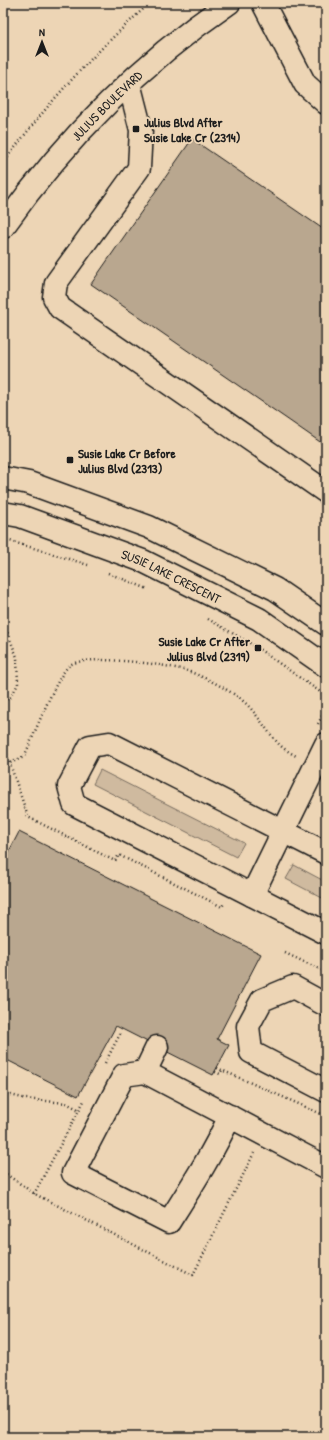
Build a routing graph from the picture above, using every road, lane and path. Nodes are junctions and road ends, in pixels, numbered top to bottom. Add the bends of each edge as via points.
1 (150, 3) edge
2 (229, 3) edge
3 (263, 3) edge
4 (129, 83) junction
5 (326, 102) edge
6 (3, 164) edge
7 (3, 227) edge
8 (3, 478) edge
9 (326, 492) edge
10 (3, 513) edge
11 (3, 539) edge
12 (94, 567) dead end
13 (108, 573) dead end
14 (151, 590) dead end
15 (208, 619) dead end
16 (326, 624) edge
17 (3, 626) edge
18 (326, 666) edge
19 (326, 696) edge
20 (3, 701) edge
21 (326, 708) edge
22 (322, 735) edge
23 (3, 743) edge
24 (302, 759) dead end
25 (10, 763) junction
26 (3, 766) edge
27 (283, 832) junction
28 (326, 853) edge
29 (243, 890) junction
30 (326, 933) edge
31 (285, 953) dead end
32 (326, 972) edge
33 (326, 1005) edge
34 (121, 1032) dead end
35 (157, 1047) dead end
36 (104, 1064) dead end
37 (217, 1068) dead end
38 (222, 1070) junction
39 (145, 1072) junction
40 (215, 1072) dead end
41 (326, 1091) edge
42 (3, 1093) edge
43 (87, 1097) dead end
44 (80, 1110) junction
45 (230, 1116) junction
46 (326, 1116) edge
47 (326, 1167) edge
48 (34, 1194) dead end

1 - 6 path via 116,33 65,87
2 - 4 street, JULIUS BOULEVARD via 182,38
3 - 5 street via 305,84
4 - 7 street, JULIUS BOULEVARD via 67,146
4 - 9 street via 141,130 139,168 56,283 54,297 60,308
8 - 16 street via 29,483 150,527 275,589
10 - 18 street, SUSIE LAKE CRESCENT via 20,516 144,561 259,619
11 - 12 path
13 - 14 path
15 - 19 path via 252,645
17 - 20 path via 17,657 18,684 10,697
21 - 22 path
22 - 27 street
23 - 25 path
24 - 25 path via 279,744 256,714 238,698 211,682 184,670 119,660 80,661 63,671 24,757
25 - 26 path
25 - 29 path via 28,817 115,861 119,855 222,907
27 - 28 street
27 - 29 street
27 - 29 street via 109,742 90,746 69,786 74,804
29 - 30 street
31 - 32 path
33 - 41 street via 293,987 262,1000 248,1026 251,1052
34 - 36 path
35 - 39 street
37 - 38 path
38 - 40 path via 220,1074
38 - 46 path
39 - 45 street
39 - 45 street via 124,1075 73,1173 169,1222 204,1166
42 - 44 path via 26,1099 66,1103
43 - 44 path
44 - 48 path
45 - 47 street

